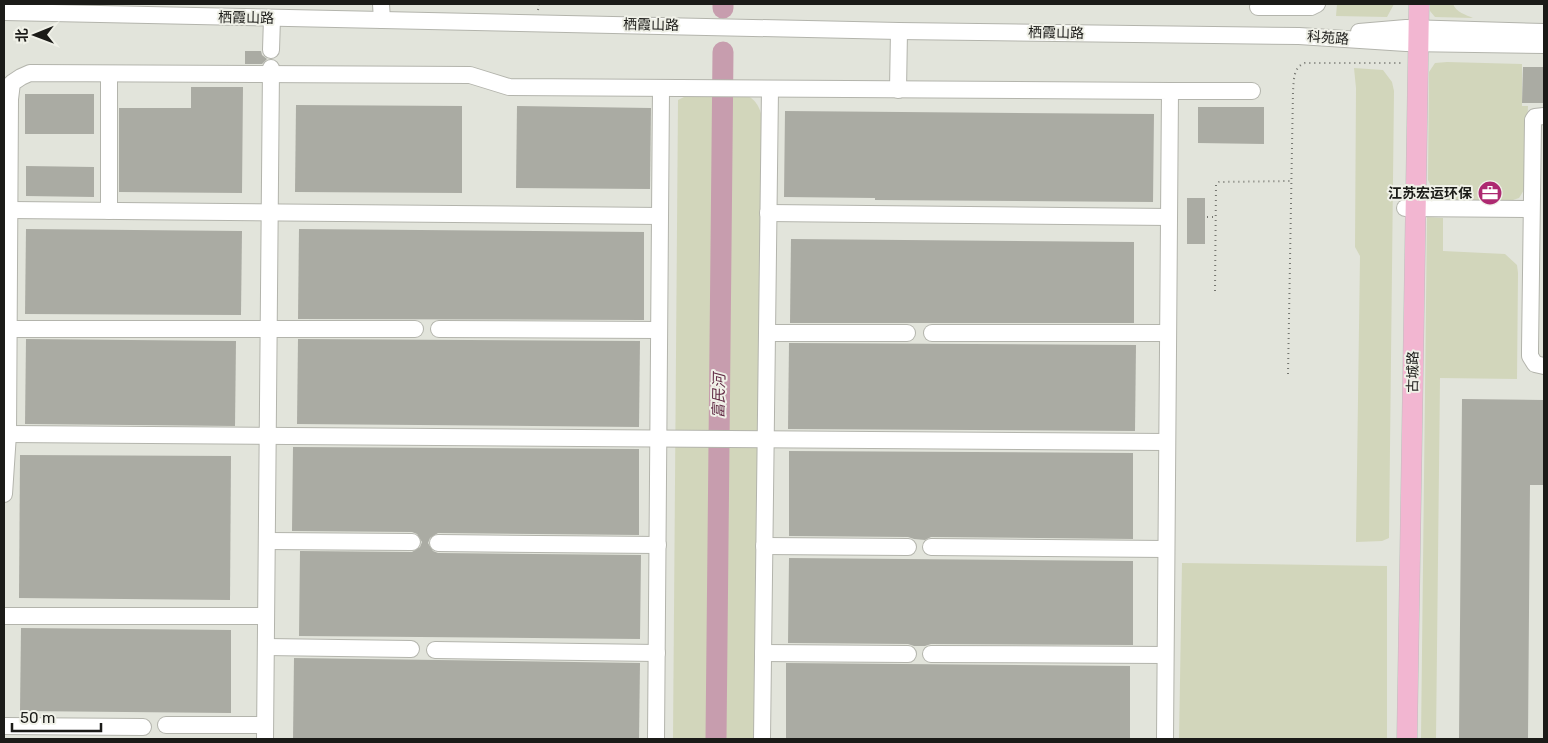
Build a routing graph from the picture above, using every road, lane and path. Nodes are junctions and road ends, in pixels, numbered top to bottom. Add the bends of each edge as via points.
1 (1316, 4) edge
2 (1406, 4) edge
3 (1419, 4) edge
4 (1258, 5) edge
5 (353, 11) edge
6 (4, 12) edge
7 (382, 12) edge
8 (272, 18) junction
9 (898, 31) junction
10 (1544, 32) edge
11 (1257, 36) junction
12 (1298, 36) joint
13 (1412, 36) junction
14 (1544, 45) edge
15 (272, 50) dead end
16 (1406, 63) junction
17 (271, 71) junction
18 (109, 74) junction
19 (661, 88) junction
20 (770, 89) junction
21 (898, 90) junction
22 (1252, 91) dead end
23 (1170, 92) junction
24 (1544, 116) edge
25 (1292, 181) junction
26 (1410, 208) junction
27 (1531, 209) junction
28 (10, 210) junction
29 (109, 211) junction
30 (270, 212) junction
31 (768, 213) junction
32 (660, 216) junction
33 (1169, 217) junction
34 (1206, 217) dead end
35 (1215, 217) junction
36 (1215, 291) dead end
37 (269, 328) junction
38 (9, 329) junction
39 (415, 329) dead end
40 (439, 329) dead end
41 (659, 330) junction
42 (767, 333) junction
43 (907, 333) dead end
44 (932, 333) dead end
45 (1168, 333) junction
46 (1544, 366) edge
47 (1288, 374) dead end
48 (8, 434) junction
49 (268, 436) junction
50 (658, 438) junction
51 (766, 439) junction
52 (1167, 442) junction
53 (4, 494) edge
54 (267, 541) junction
55 (412, 542) dead end
56 (438, 543) dead end
57 (658, 545) junction
58 (764, 546) junction
59 (908, 547) dead end
60 (931, 547) dead end
61 (1166, 549) junction
62 (4, 616) edge
63 (266, 616) junction
64 (266, 647) junction
65 (411, 649) dead end
66 (435, 650) dead end
67 (657, 652) junction
68 (763, 653) junction
69 (908, 654) dead end
70 (931, 654) dead end
71 (1165, 655) junction
72 (166, 725) dead end
73 (4, 726) edge
74 (143, 727) dead end
75 (265, 732) edge
76 (656, 739) edge
77 (762, 739) edge
78 (1165, 739) edge
79 (1396, 739) edge
80 (1407, 739) edge

1 - 4 street via 1311,7
2 - 13 main road, 古城路
3 - 13 main road, 古城路
4 - 11 street
5 - 7 street, 栖霞山路
5 - 8 street, 栖霞山路
6 - 8 street, 栖霞山路
7 - 9 street, 栖霞山路
8 - 15 street
9 - 11 street, 栖霞山路
9 - 21 street
10 - 13 street, 科苑路
11 - 12 street, 栖霞山路
12 - 13 street, 科苑路
13 - 14 street, 科苑路
13 - 16 main road, 古城路
13 - 26 main road, 古城路
16 - 25 path via 1300,64 1293,91
16 - 26 main road, 古城路
17 - 18 street
17 - 19 street via 470,75 510,87
17 - 30 street
18 - 28 street via 30,73 12,83
18 - 29 street
19 - 20 street
19 - 32 street
20 - 21 street
20 - 31 street
21 - 23 street
22 - 23 street
23 - 33 street
24 - 27 street via 1533,120
25 - 35 path via 1219,182 1215,188
25 - 47 path
26 - 27 street
26 - 79 main road, 古城路
26 - 80 main road, 古城路
27 - 46 street via 1530,356 1536,364
28 - 29 street
28 - 38 street
29 - 30 street
30 - 32 street
30 - 37 street
31 - 33 street
31 - 42 street
32 - 41 street
33 - 45 street
34 - 35 path
35 - 36 path
37 - 38 street
37 - 39 street
37 - 49 street
38 - 48 street
40 - 41 street
41 - 50 street
42 - 43 street
42 - 51 street
44 - 45 street
45 - 52 street
48 - 49 street
48 - 53 street
49 - 50 street
49 - 54 street
50 - 51 street
50 - 57 street
51 - 52 street
51 - 58 street
52 - 61 street
54 - 55 street
54 - 63 street
56 - 57 street
57 - 67 street
58 - 59 street
58 - 68 street
60 - 61 street
61 - 71 street
62 - 63 street
63 - 64 street
64 - 65 street
64 - 75 street
66 - 67 street
67 - 76 street
68 - 69 street
68 - 77 street
70 - 71 street
71 - 78 street
72 - 75 street
73 - 74 street

